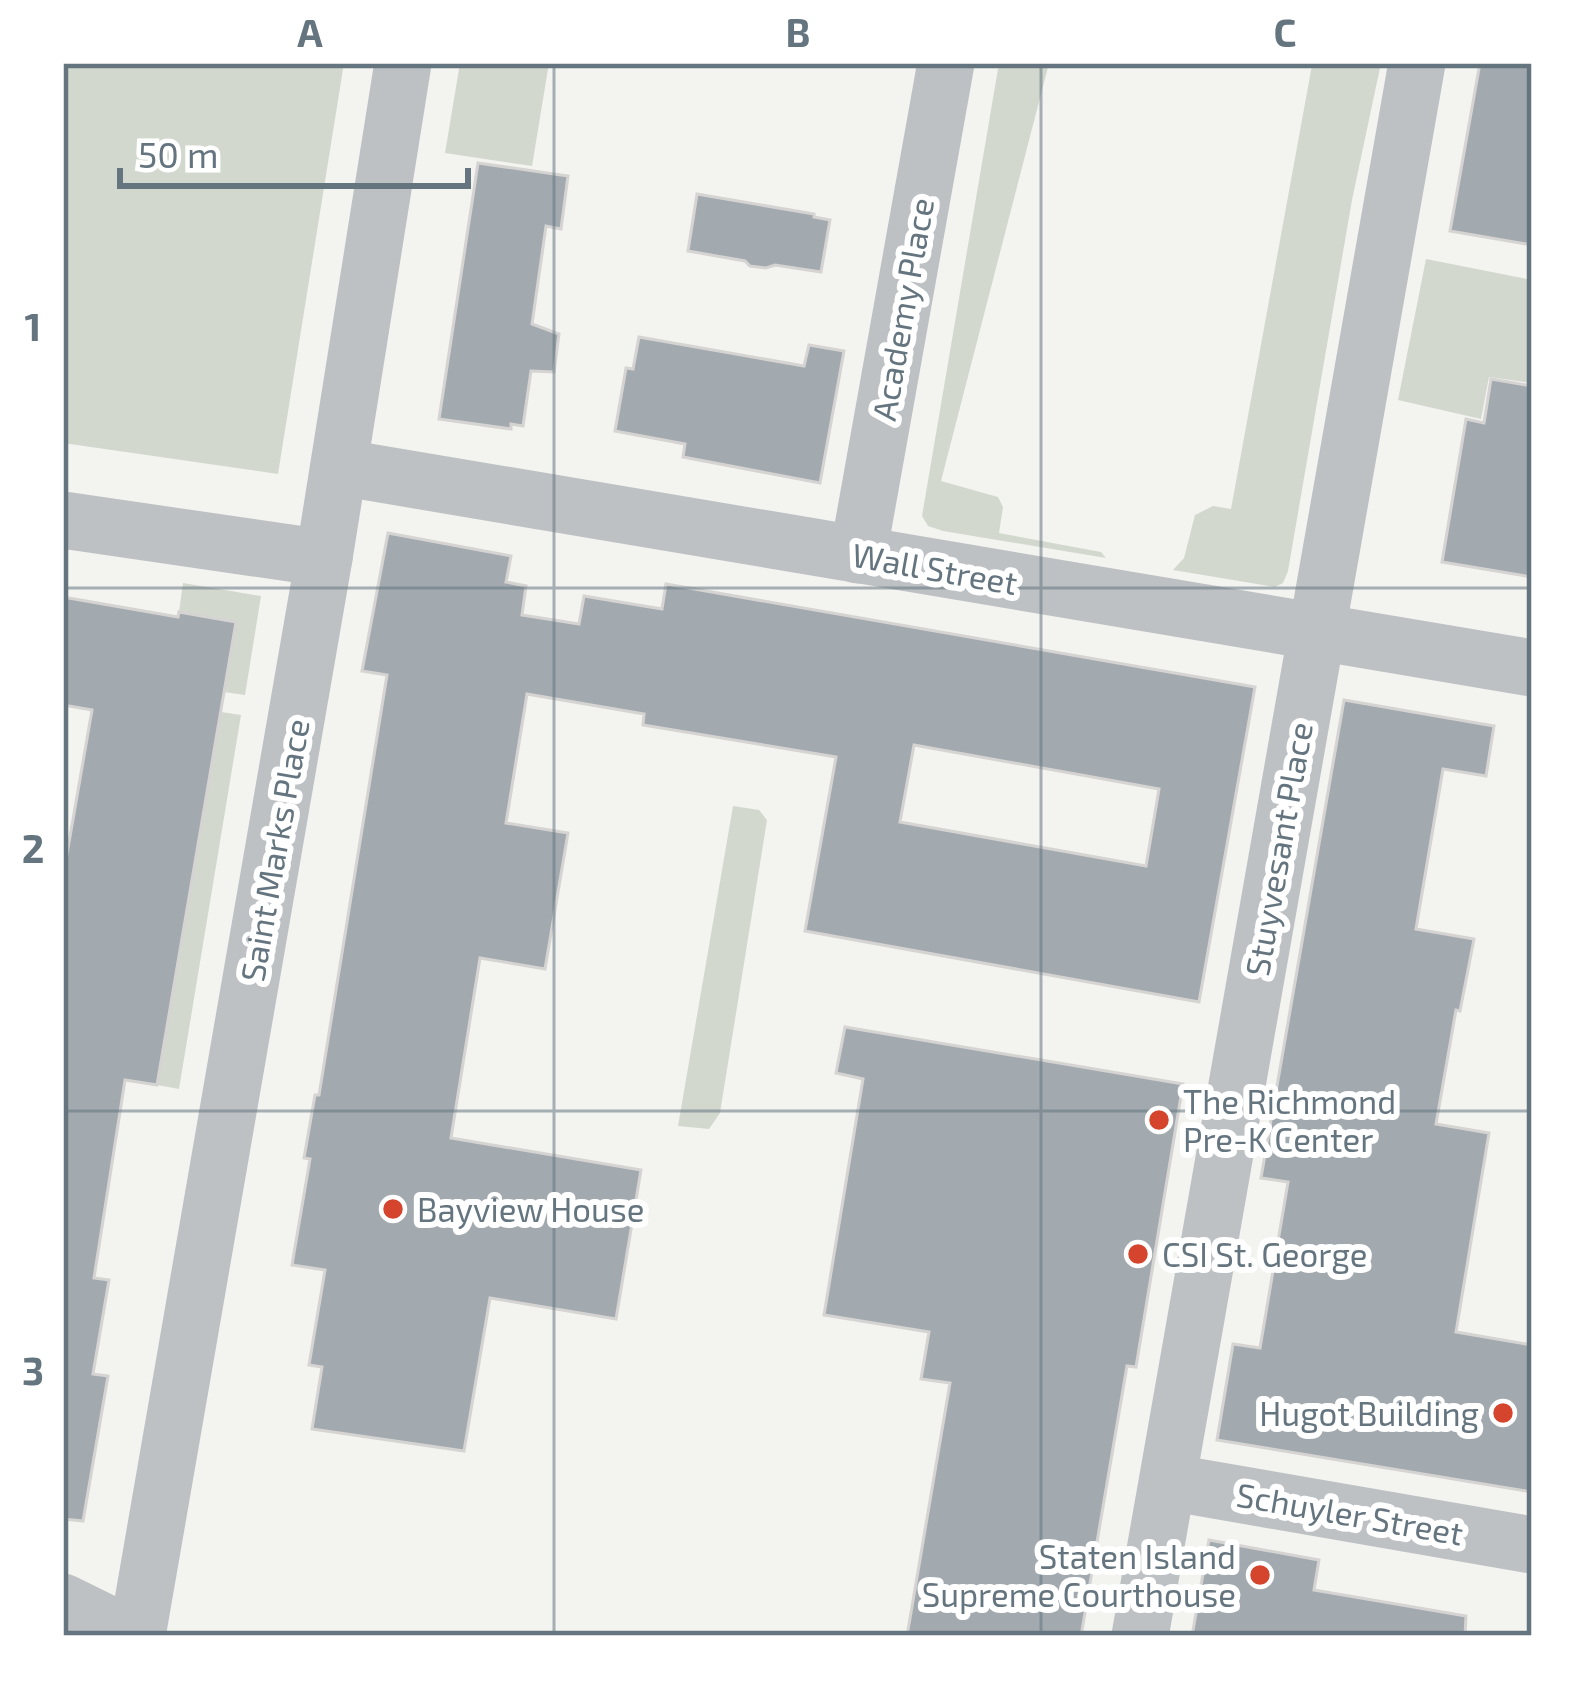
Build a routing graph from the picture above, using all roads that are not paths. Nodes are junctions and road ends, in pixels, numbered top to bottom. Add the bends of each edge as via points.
1 (403, 63) edge
2 (946, 63) edge
3 (1417, 63) edge
4 (339, 467) junction
5 (63, 520) edge
6 (858, 555) junction
7 (324, 558) junction
8 (1316, 632) junction
9 (1532, 668) edge
10 (1168, 1482) junction
11 (1532, 1545) edge
12 (63, 1602) edge
13 (134, 1636) edge
14 (1140, 1636) edge

1 - 4 street, Saint Marks Place
2 - 6 street, Academy Place
3 - 8 street, Stuyvesant Place
4 - 6 street, Wall Street
4 - 7 street, Saint Marks Place
5 - 7 street
6 - 8 street, Wall Street
7 - 13 street, Saint Marks Place
8 - 9 street, Wall Street
8 - 10 street, Stuyvesant Place
10 - 11 street, Schuyler Street
10 - 14 street, Stuyvesant Place
12 - 13 street

